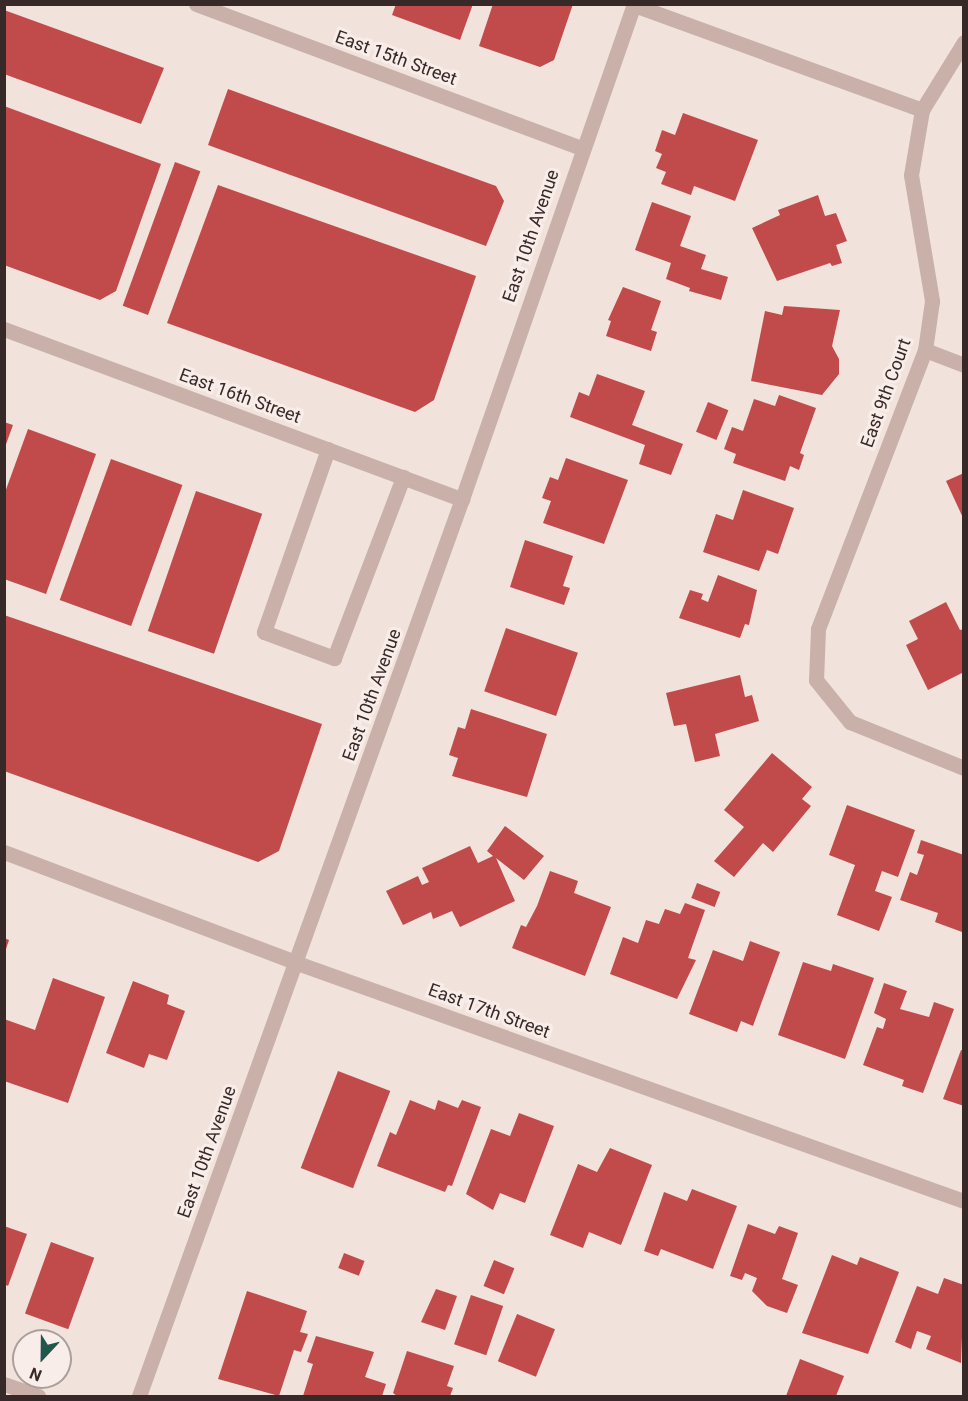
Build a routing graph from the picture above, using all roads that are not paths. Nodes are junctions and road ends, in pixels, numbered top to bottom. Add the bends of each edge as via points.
1 (196, 4) edge
2 (634, 5) edge
3 (963, 42) edge
4 (922, 110) junction
5 (582, 148) junction
6 (4, 328) edge
7 (925, 351) junction
8 (963, 365) edge
9 (328, 449) junction
10 (403, 477) junction
11 (462, 499) junction
12 (963, 768) edge
13 (4, 852) edge
14 (297, 963) junction
15 (963, 1201) edge
16 (4, 1384) edge
17 (38, 1396) edge
18 (139, 1396) edge

1 - 5 street, East 15th Street
2 - 4 street
2 - 5 street, East 10th Avenue
3 - 4 street, East 9th Court
4 - 7 street, East 9th Court via 911,175 932,301
5 - 11 street, East 10th Avenue
6 - 9 street, East 16th Street
7 - 8 street
7 - 12 street, East 9th Court via 818,629 816,680 850,722
9 - 10 street, East 16th Street
9 - 10 street via 264,632 334,658
10 - 11 street, East 16th Street
11 - 14 street, East 10th Avenue
13 - 14 street, East 17th Street
14 - 15 street, East 17th Street
14 - 18 street, East 10th Avenue
16 - 17 street

